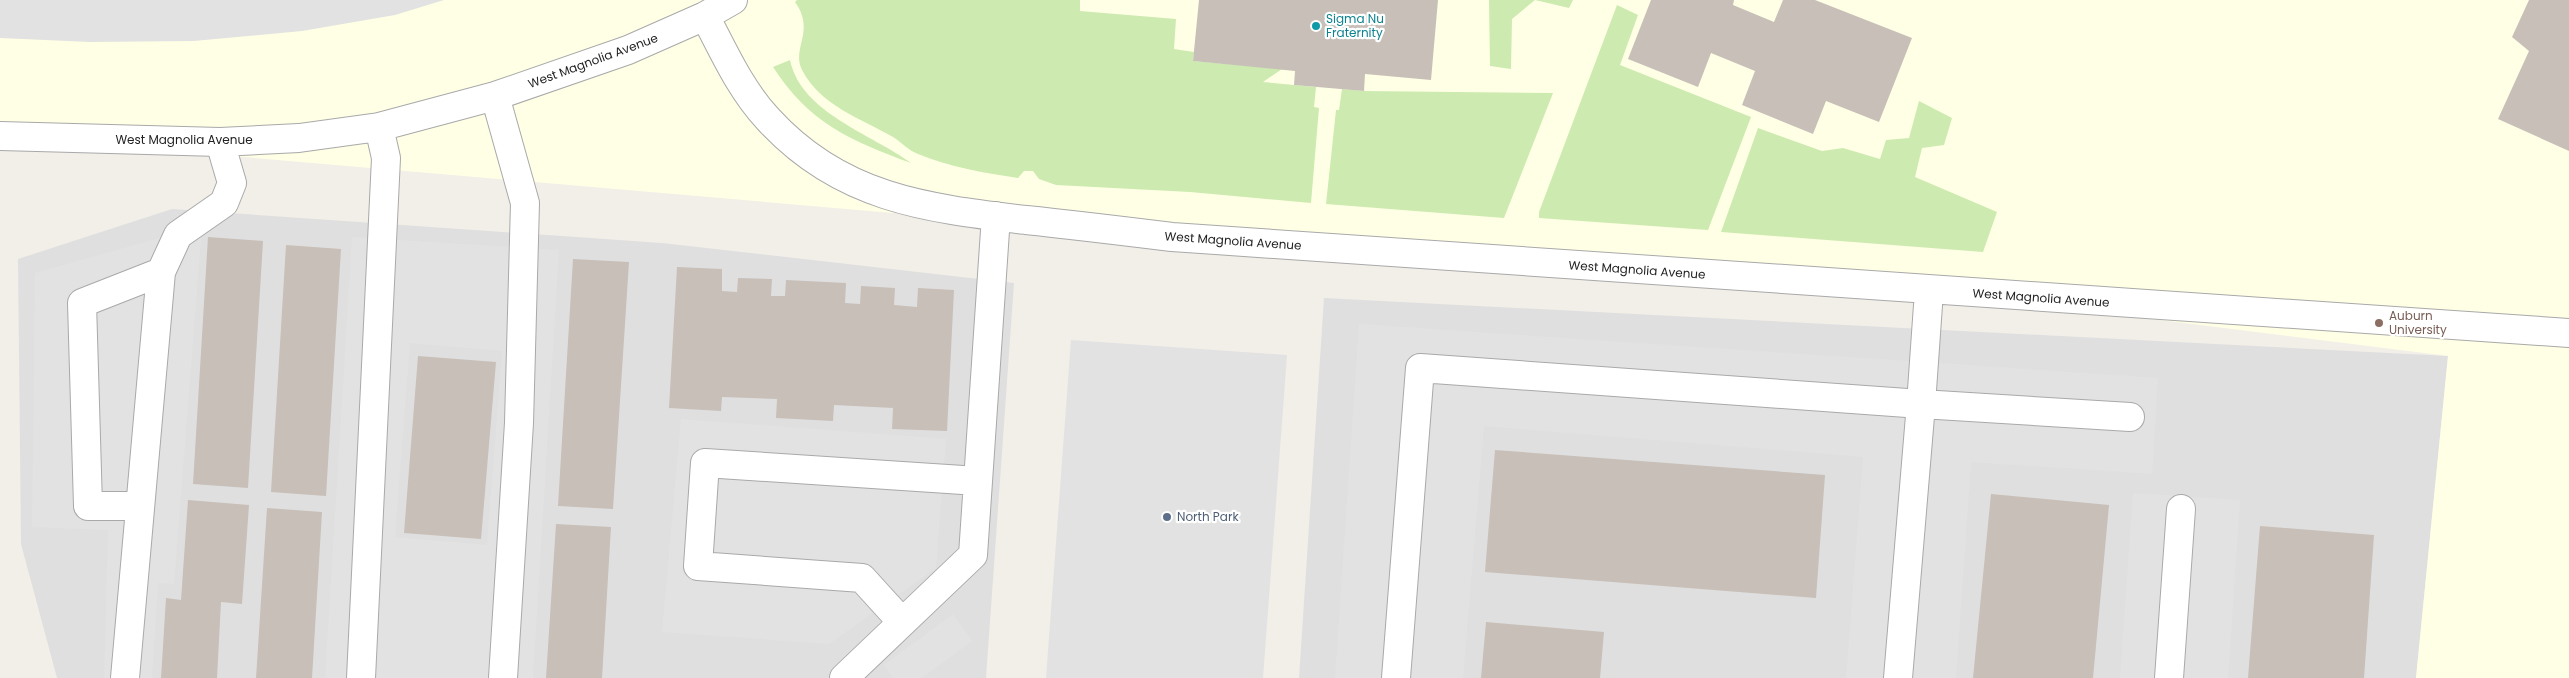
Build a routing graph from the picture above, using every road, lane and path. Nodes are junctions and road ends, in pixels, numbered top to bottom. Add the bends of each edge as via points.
1 (733, 0) edge
2 (705, 16) junction
3 (495, 96) junction
4 (379, 127) junction
5 (0, 136) edge
6 (220, 142) junction
7 (996, 216) junction
8 (161, 272) junction
9 (1929, 291) junction
10 (2569, 333) edge
11 (1921, 404) junction
12 (2130, 417) dead end
13 (978, 481) junction
14 (138, 506) junction
15 (2180, 509) dead end
16 (902, 622) junction
17 (124, 678) edge
18 (361, 678) edge
19 (503, 678) edge
20 (844, 678) edge
21 (1396, 678) edge
22 (1898, 678) edge
23 (2168, 678) edge

1 - 2 street
2 - 3 street, West Magnolia Avenue via 628,50
2 - 7 street, West Magnolia Avenue via 740,84 767,118 812,160 866,188 905,200 951,211
3 - 4 street, West Magnolia Avenue
3 - 19 street via 525,203 519,423
4 - 6 street, West Magnolia Avenue via 299,138
4 - 18 street via 386,158
5 - 6 street, West Magnolia Avenue
6 - 8 street via 232,183 224,203 178,235
7 - 9 street, West Magnolia Avenue via 1172,237
7 - 13 street
8 - 14 street
8 - 14 street via 82,303 88,506
9 - 10 street, West Magnolia Avenue
9 - 11 street
11 - 12 street
11 - 21 street via 1420,368
11 - 22 street
13 - 16 street via 973,554
13 - 16 street via 705,463 698,566 862,578
14 - 17 street
15 - 23 street
16 - 20 street

